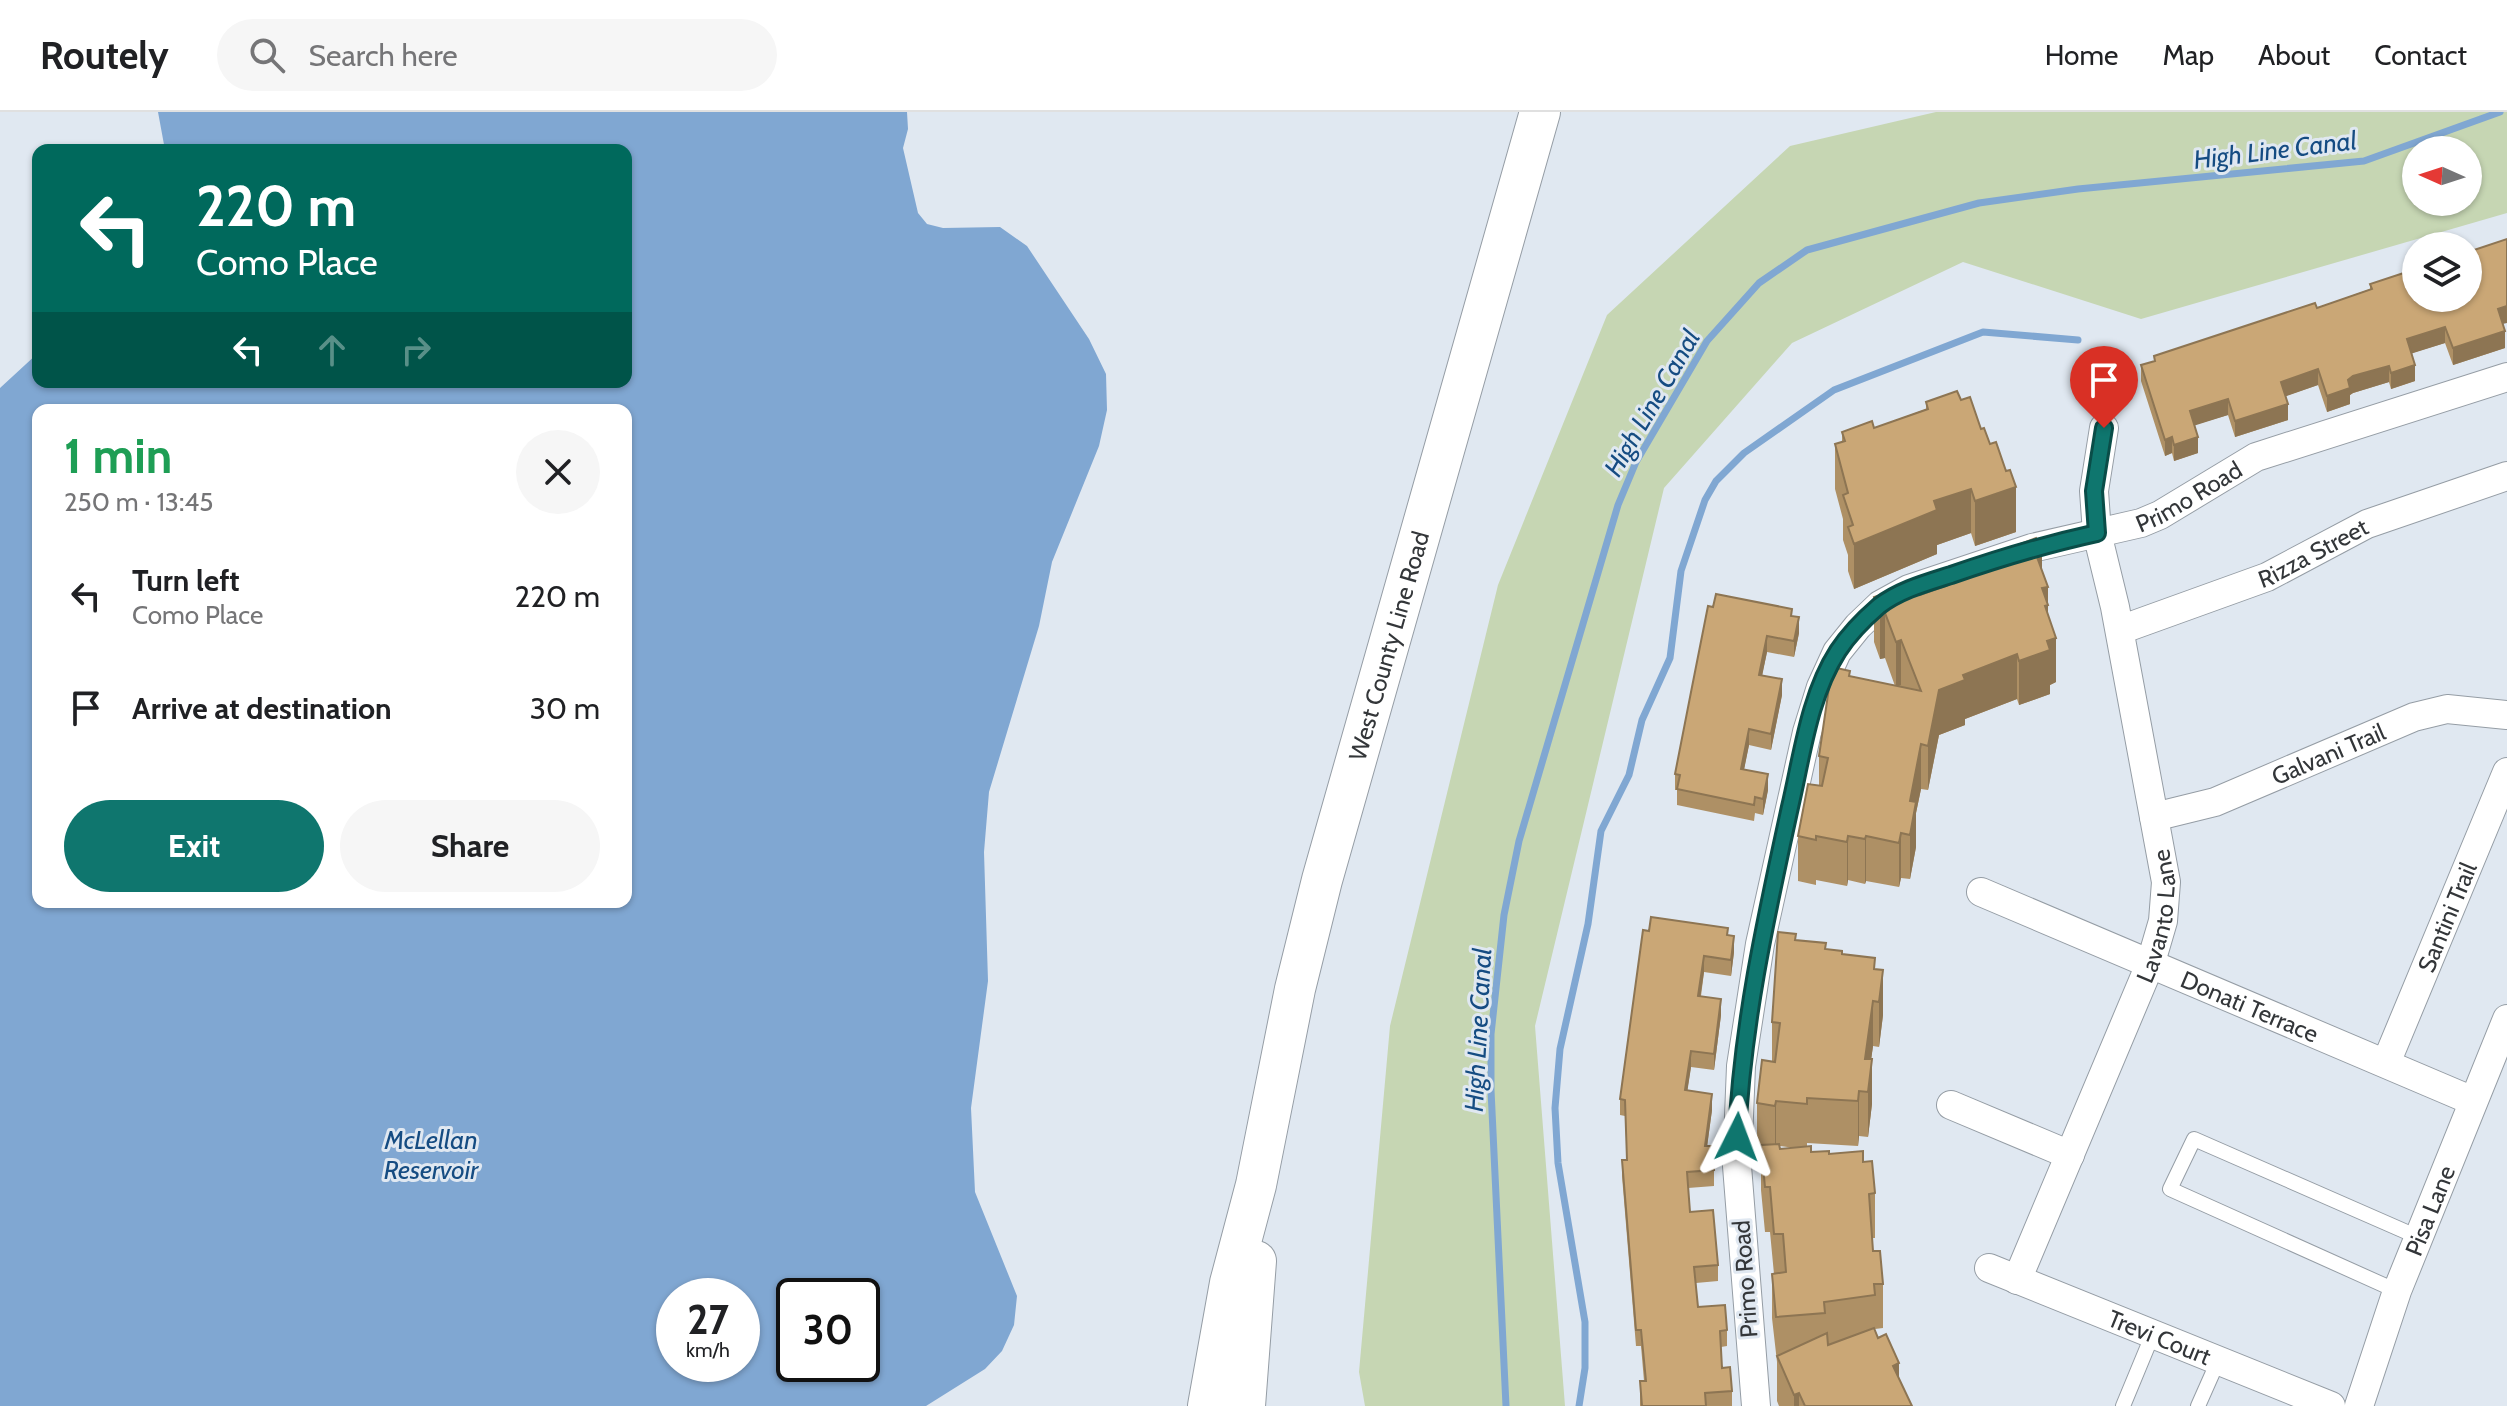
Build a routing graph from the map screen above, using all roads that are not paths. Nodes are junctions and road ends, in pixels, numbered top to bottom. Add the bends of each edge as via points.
1 (1540, 112) edge
2 (2507, 377) edge
3 (2104, 428) dead end
4 (2507, 476) edge
5 (2097, 533) junction
6 (2120, 630) junction
7 (2507, 715) edge
8 (2507, 772) edge
9 (2154, 817) junction
10 (1981, 892) dead end
11 (2151, 962) junction
12 (2507, 1019) edge
13 (2386, 1063) junction
14 (2473, 1101) junction
15 (1951, 1105) dead end
16 (2070, 1155) junction
17 (1256, 1185) junction
18 (2418, 1237) junction
19 (1989, 1268) dead end
20 (2017, 1280) junction
21 (2397, 1291) junction
22 (2152, 1336) junction
23 (2218, 1361) junction
24 (1208, 1406) edge
25 (1245, 1406) edge
26 (1756, 1406) edge
27 (2123, 1406) edge
28 (2198, 1406) edge
29 (2331, 1406) edge
30 (2359, 1406) edge

1 - 17 main road, West County Line Road via 1322,880
2 - 5 street, Primo Road via 2256,457 2160,515
3 - 5 street, Lavanto Lane via 2094,491
4 - 6 street, Rizza Street via 2367,524 2267,577
5 - 6 street, Lavanto Lane
5 - 26 street, Primo Road via 2032,548 1895,596 1858,626 1837,652 1821,687 1760,944 1740,1079 1737,1166
6 - 9 street, Lavanto Lane
7 - 9 street, Galvani Trail via 2447,709 2414,717 2215,802
8 - 13 street, Santini Trail
9 - 11 street, Lavanto Lane via 2166,882 2163,921
10 - 11 street, Donati Terrace
11 - 13 street, Donati Terrace
11 - 16 street, Lavanto Lane
12 - 14 street, Pisa Lane
13 - 14 street, Donati Terrace
14 - 18 street, Pisa Lane
15 - 16 street
16 - 20 street, Lavanto Lane
17 - 24 main road, West County Line Road via 1230,1283
17 - 25 main road, West County Line Road via 1256,1285
18 - 21 street, Pisa Lane
18 - 21 lane via 2194,1139 2170,1189
19 - 20 street, Trevi Court
20 - 22 street, Trevi Court
21 - 30 street, Pisa Lane
22 - 23 street, Trevi Court
22 - 27 lane
23 - 28 lane
23 - 29 street, Trevi Court

